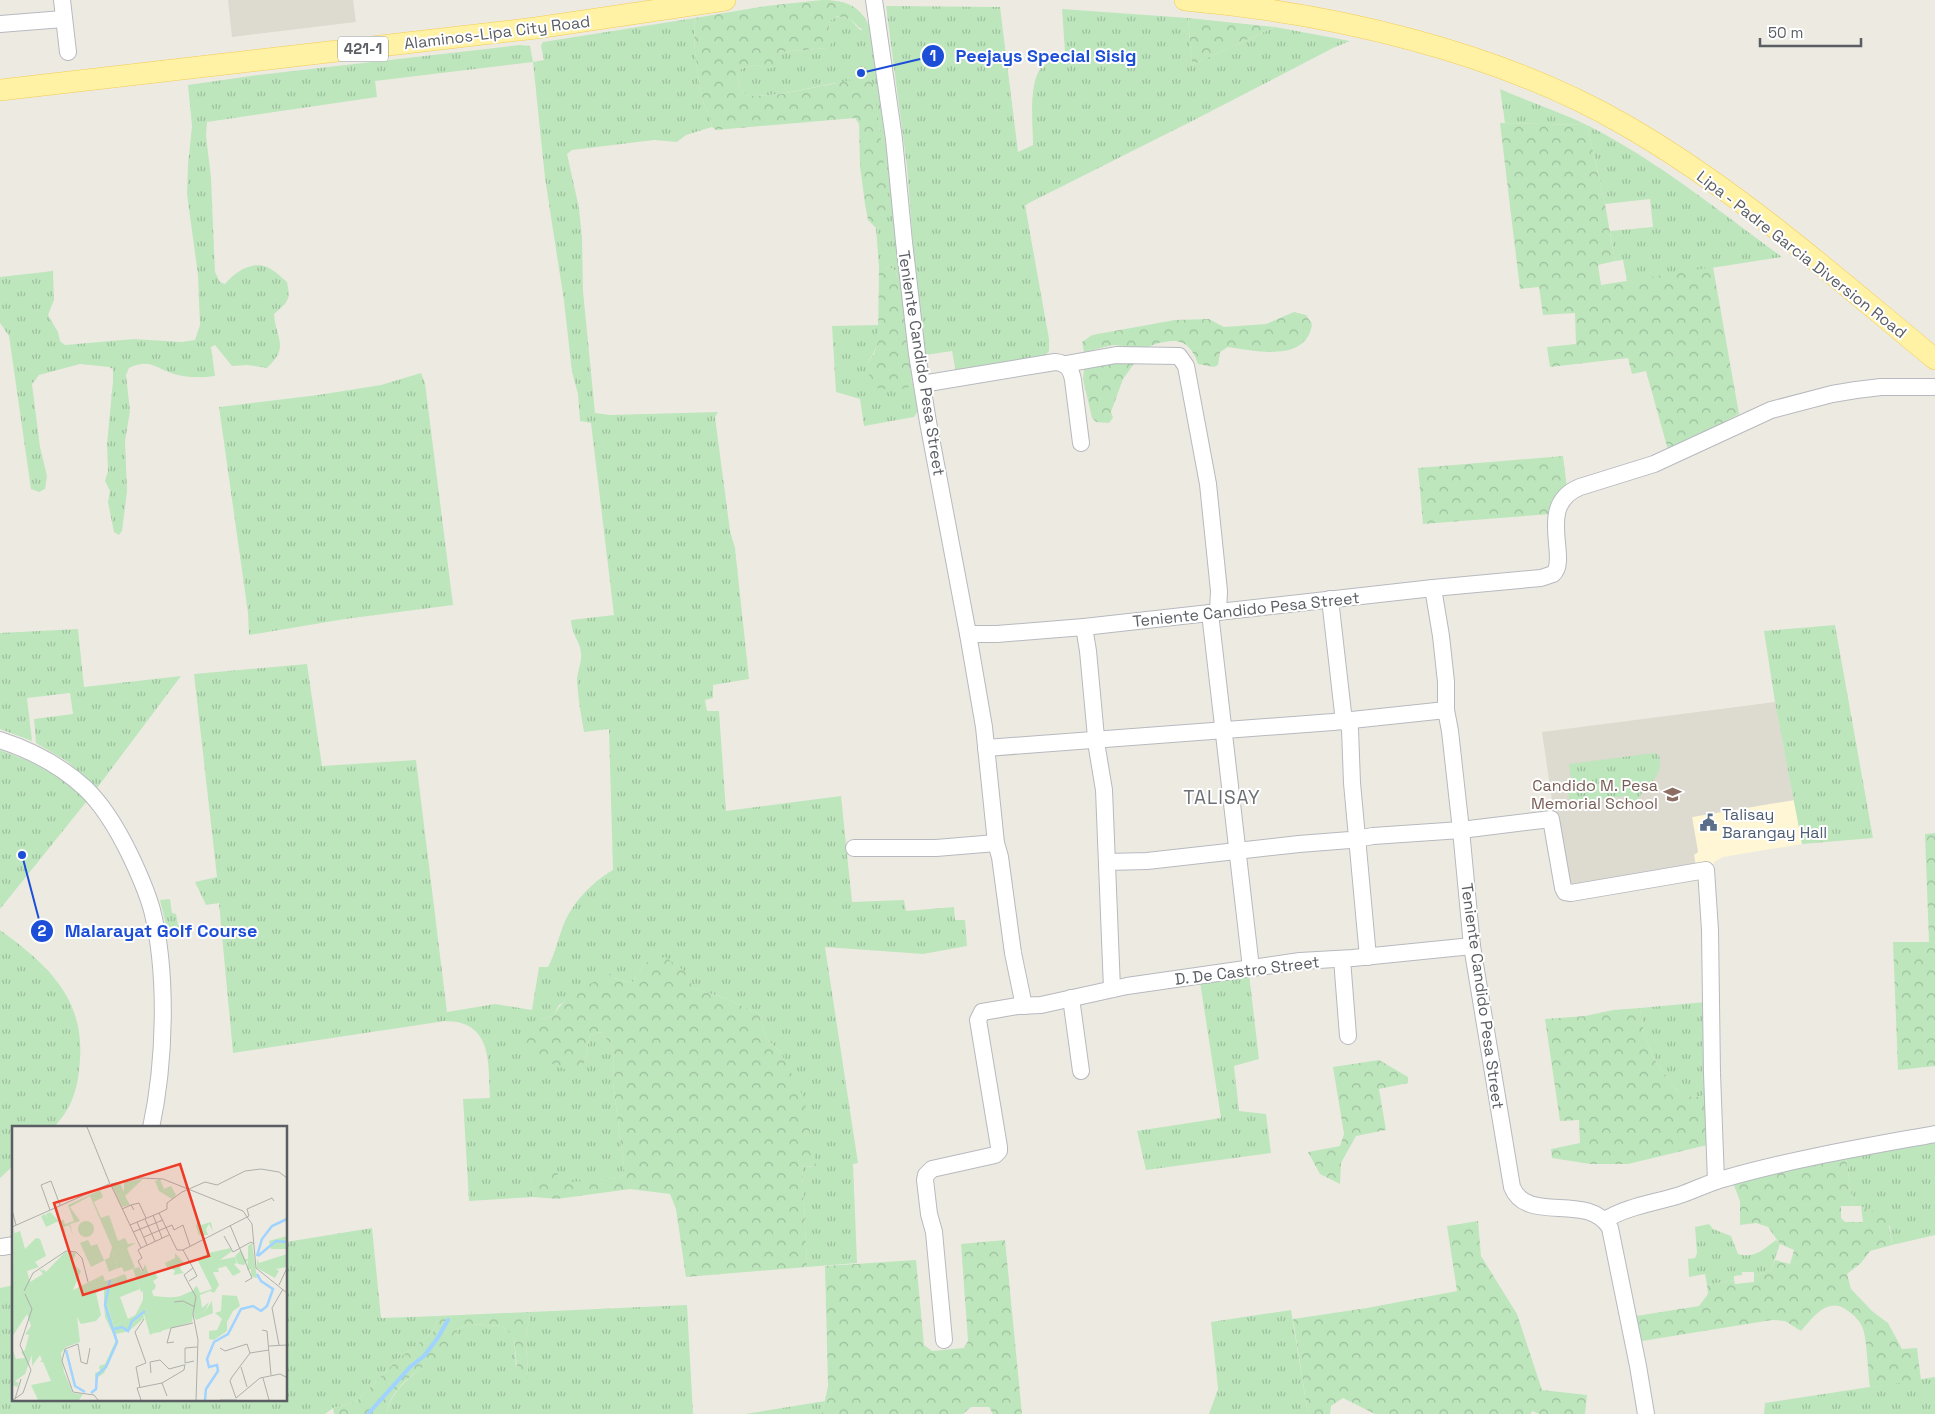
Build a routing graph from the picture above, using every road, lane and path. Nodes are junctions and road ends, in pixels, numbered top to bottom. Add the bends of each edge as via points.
1 (62, 0) edge
2 (725, 0) edge
3 (861, 0) edge
4 (874, 0) edge
5 (1185, 0) edge
6 (63, 18) junction
7 (0, 24) edge
8 (877, 24) junction
9 (68, 52) dead end
10 (0, 90) edge
11 (1935, 359) edge
12 (1066, 364) junction
13 (922, 384) junction
14 (1935, 387) edge
15 (1081, 443) dead end
16 (1433, 588) junction
17 (1330, 599) junction
18 (1214, 612) junction
19 (1084, 627) junction
20 (968, 634) junction
21 (1446, 710) junction
22 (1346, 721) junction
23 (1224, 730) junction
24 (1096, 739) junction
25 (0, 740) edge
26 (986, 748) junction
27 (1461, 830) junction
28 (1356, 839) junction
29 (996, 843) junction
30 (854, 848) dead end
31 (1236, 851) junction
32 (1107, 862) junction
33 (1472, 946) junction
34 (1368, 956) junction
35 (1342, 959) junction
36 (1251, 968) junction
37 (1112, 989) junction
38 (1071, 998) junction
39 (1024, 1006) junction
40 (1348, 1036) dead end
41 (1080, 1071) dead end
42 (151, 1126) edge
43 (1935, 1134) edge
44 (1716, 1181) junction
45 (1604, 1220) junction
46 (944, 1340) dead end
47 (1646, 1414) edge

1 - 6 street
2 - 10 main road, Alaminos-Lipa City Road / 421-1 via 526,30
3 - 8 street
4 - 8 street, Teniente Candido Pesa Street
5 - 11 main road, Lipa - Padre Garcia Diversion Road via 1277,10 1361,28 1492,65 1583,103 1625,125 1724,190
6 - 7 street
6 - 9 street
8 - 13 street, Teniente Candido Pesa Street
12 - 13 street via 1056,362
12 - 15 street via 1074,380
12 - 18 street via 1116,355 1179,356 1186,366 1208,484 1219,590
13 - 20 street, Teniente Candido Pesa Street
14 - 16 street via 1856,390 1771,410 1654,464 1570,492 1556,516 1557,565 1553,574 1541,578
16 - 17 street, Teniente Candido Pesa Street
16 - 21 street, Teniente Candido Pesa Street via 1446,682
17 - 18 street, Teniente Candido Pesa Street
17 - 22 street
18 - 19 street, Teniente Candido Pesa Street
18 - 23 street
19 - 20 street, Teniente Candido Pesa Street
19 - 24 street
20 - 26 street
21 - 22 street
21 - 27 street, Teniente Candido Pesa Street
22 - 23 street
22 - 28 street via 1350,729
23 - 24 street
23 - 31 street
24 - 26 street
24 - 32 street via 1104,790
25 - 42 street via 40,756 85,788 116,828 148,896 158,942 162,985 160,1080
26 - 29 street
27 - 28 street
27 - 33 street, Teniente Candido Pesa Street
27 - 44 street via 1551,819 1563,888 1568,893 1706,870
28 - 31 street
28 - 34 street
29 - 30 street via 936,848
29 - 39 street
31 - 32 street
31 - 36 street
32 - 37 street
33 - 34 street, D. De Castro Street
33 - 45 street, Teniente Candido Pesa Street via 1514,1192 1529,1204 1583,1210
34 - 35 street, D. De Castro Street
35 - 36 street, D. De Castro Street
35 - 40 street
36 - 37 street, D. De Castro Street
37 - 38 street, D. De Castro Street
38 - 39 street, D. De Castro Street
38 - 41 street
39 - 46 street, D. De Castro Street via 985,1011 978,1020 999,1151 995,1155 932,1169 926,1175
43 - 44 street via 1835,1152
44 - 45 street
45 - 47 street via 1614,1238

